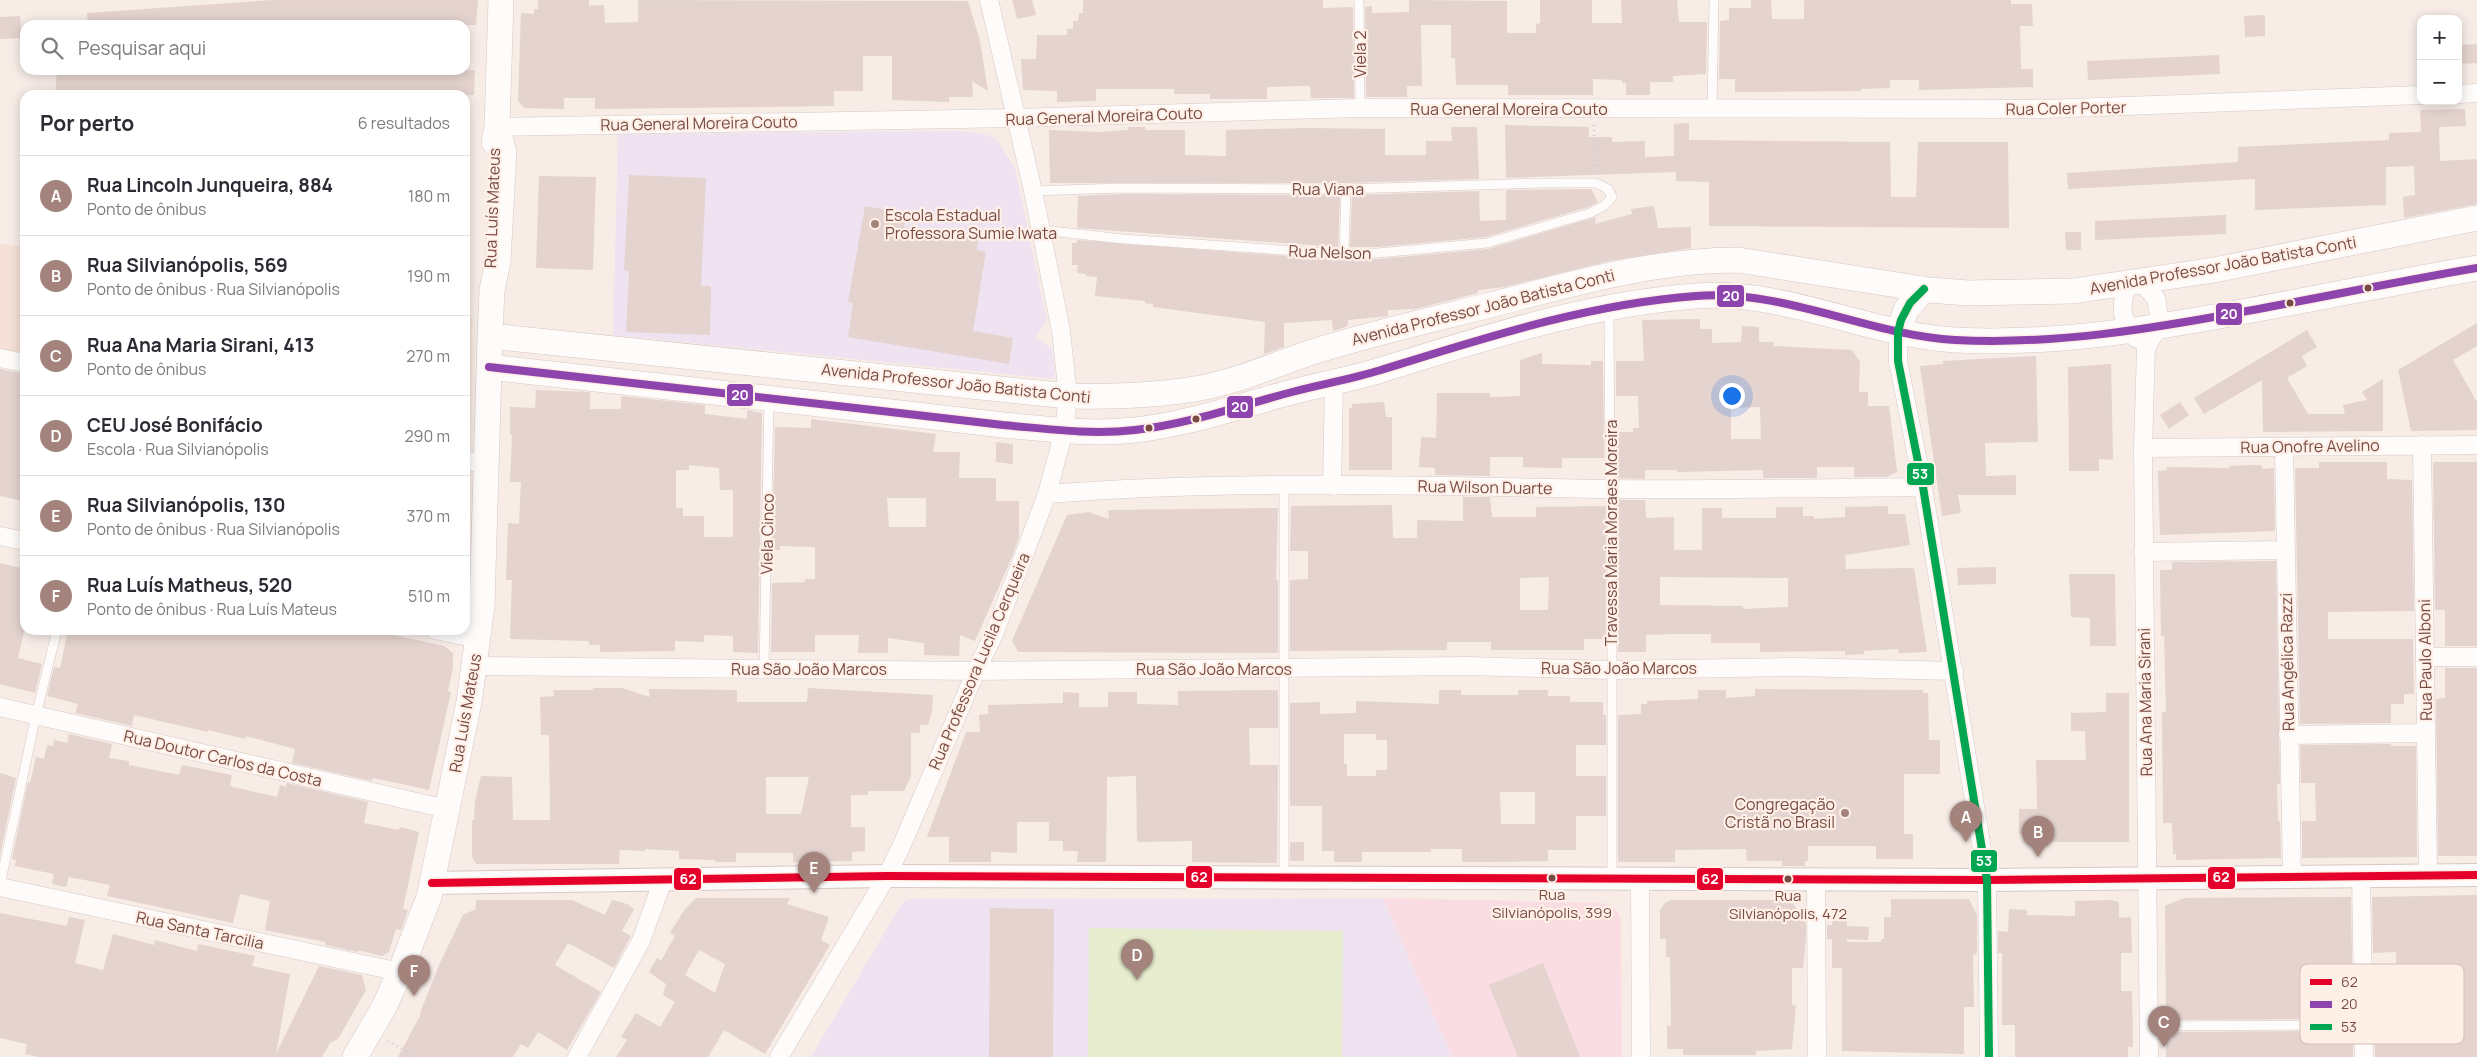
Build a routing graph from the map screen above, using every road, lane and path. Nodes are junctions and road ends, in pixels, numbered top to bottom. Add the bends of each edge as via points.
1 (501, 0) edge
2 (989, 0) edge
3 (1359, 0) edge
4 (1714, 0) edge
5 (2477, 93) edge
6 (2462, 94) edge
7 (2417, 95) edge
8 (1360, 108) junction
9 (1712, 108) junction
10 (1594, 109) junction
11 (1015, 118) junction
12 (497, 127) junction
13 (1596, 183) junction
14 (1346, 189) junction
15 (1033, 191) junction
16 (2477, 218) edge
17 (1041, 230) junction
18 (1344, 253) junction
19 (2477, 268) edge
20 (2134, 284) junction
21 (1924, 289) junction
22 (1609, 308) junction
23 (1898, 332) junction
24 (490, 336) junction
25 (2144, 336) junction
26 (0, 358) edge
27 (20, 362) edge
28 (489, 367) junction
29 (1334, 382) junction
30 (1068, 396) junction
31 (769, 398) junction
32 (1064, 431) junction
33 (2422, 445) junction
34 (2477, 445) edge
35 (2284, 446) junction
36 (2142, 448) junction
37 (475, 462) edge
38 (1284, 486) junction
39 (1332, 486) junction
40 (1923, 487) junction
41 (1610, 489) junction
42 (1047, 494) junction
43 (0, 536) edge
44 (20, 540) edge
45 (2285, 550) junction
46 (2144, 552) junction
47 (56, 635) edge
48 (459, 635) edge
49 (479, 639) junction
50 (2425, 657) junction
51 (2477, 657) edge
52 (474, 666) junction
53 (764, 669) junction
54 (1284, 669) junction
55 (976, 670) junction
56 (1611, 670) junction
57 (1954, 671) junction
58 (0, 707) edge
59 (36, 715) junction
60 (2426, 733) junction
61 (2288, 735) junction
62 (447, 809) junction
63 (2428, 875) junction
64 (2477, 875) edge
65 (887, 876) junction
66 (2361, 876) junction
67 (2292, 877) junction
68 (1284, 878) junction
69 (2147, 878) junction
70 (1612, 879) junction
71 (1640, 879) junction
72 (663, 880) junction
73 (1816, 880) junction
74 (1987, 880) junction
75 (432, 883) junction
76 (0, 886) edge
77 (2363, 964) edge
78 (400, 972) junction
79 (2300, 1025) edge
80 (2148, 1026) junction
81 (370, 1030) junction
82 (2364, 1044) edge
83 (356, 1057) edge
84 (416, 1057) edge
85 (577, 1057) edge
86 (779, 1057) edge
87 (1641, 1057) edge
88 (1817, 1057) edge
89 (1989, 1057) edge
90 (2149, 1057) edge
91 (2364, 1057) edge

1 - 12 main road, Rua Luís Mateus
2 - 11 street, Rua Professora Lucila Cerqueira
3 - 8 lane, Viela 2
4 - 9 lane
5 - 6 street
7 - 9 street, Rua Coler Porter via 2053,109
8 - 10 street, Rua General Moreira Couto
8 - 11 street, Rua General Moreira Couto
9 - 10 street, Rua General Moreira Couto
10 - 13 path
11 - 12 street, Rua General Moreira Couto
11 - 15 street, Rua Professora Lucila Cerqueira
12 - 24 main road, Rua Luís Mateus via 504,152
13 - 14 lane, Rua Viana
13 - 18 lane, Rua Nelson via 1611,192 1611,201 1604,206 1584,215 1487,243 1388,253
14 - 15 lane, Rua Viana
14 - 18 lane
15 - 17 street, Rua Professora Lucila Cerqueira
16 - 20 main road, Avenida Professor João Batista Conti
17 - 18 lane, Rua Nelson via 1123,239
17 - 30 street, Rua Professora Lucila Cerqueira via 1061,331
19 - 25 main road, Avenida Professor João Batista Conti
20 - 21 main road, Avenida Professor João Batista Conti via 2074,291 1968,293
20 - 25 street, Rua Ana Maria Sirani via 2122,305 2124,320
20 - 25 street, Rua Ana Maria Sirani via 2152,293 2158,305
21 - 23 main road via 1906,310
21 - 30 main road, Avenida Professor João Batista Conti via 1738,260 1652,266 1410,323 1199,388 1145,396
22 - 23 main road, Avenida Professor João Batista Conti via 1650,300 1729,296 1794,305
22 - 29 main road, Avenida Professor João Batista Conti via 1437,350
22 - 41 lane, Travessa Maria Moraes Moreira
23 - 25 main road, Avenida Professor João Batista Conti via 1954,340
23 - 40 street via 1898,361
24 - 28 main road, Rua Luís Mateus
24 - 30 main road, Avenida Professor João Batista Conti
25 - 36 street, Rua Ana Maria Sirani
26 - 27 street
28 - 31 main road, Avenida Professor João Batista Conti
28 - 37 main road, Rua Luís Mateus
29 - 32 main road, Avenida Professor João Batista Conti via 1190,422 1095,433
29 - 39 street
30 - 32 street, Rua Professora Lucila Cerqueira
31 - 32 main road, Avenida Professor João Batista Conti
31 - 53 lane, Viela Cinco
32 - 42 street, Rua Professora Lucila Cerqueira
33 - 34 street, Rua Onofre Avelino
33 - 35 street, Rua Onofre Avelino
33 - 50 street, Rua Paulo Alboni
35 - 36 street, Rua Onofre Avelino
35 - 45 street, Rua Angélica Razzi
36 - 46 street, Rua Ana Maria Sirani
37 - 49 main road, Rua Luís Mateus
38 - 39 street, Rua Wilson Duarte
38 - 42 street, Rua Wilson Duarte via 1128,487
38 - 54 lane
39 - 41 street, Rua Wilson Duarte
40 - 41 street, Rua Wilson Duarte
40 - 57 street
41 - 56 lane, Travessa Maria Moraes Moreira
42 - 55 street, Rua Professora Lucila Cerqueira via 994,634
43 - 44 street
45 - 46 street
45 - 61 street, Rua Angélica Razzi
46 - 69 street, Rua Ana Maria Sirani
47 - 59 lane
48 - 49 street
49 - 52 main road, Rua Luís Mateus
50 - 51 street
50 - 60 street, Rua Paulo Alboni
52 - 53 street, Rua São João Marcos
52 - 62 main road, Rua Luís Mateus
53 - 55 street, Rua São João Marcos
54 - 55 street, Rua São João Marcos
54 - 56 street, Rua São João Marcos via 1467,666
54 - 68 lane
55 - 65 street, Rua Professora Lucila Cerqueira
56 - 57 street, Rua São João Marcos via 1795,668
56 - 70 lane, Travessa Maria Moraes Moreira
57 - 74 street
58 - 59 street, Rua Doutor Carlos da Costa
59 - 62 street, Rua Doutor Carlos da Costa
59 - 76 lane
60 - 61 street
60 - 63 street, Rua Paulo Alboni
61 - 67 street, Rua Angélica Razzi
62 - 75 main road, Rua Luís Mateus
63 - 64 street
63 - 66 street
65 - 68 street
65 - 72 street
65 - 86 street, Rua Professora Lucila Cerqueira
66 - 67 street
66 - 77 street
67 - 69 street
68 - 70 street
69 - 74 street
69 - 80 street, Rua Ana Maria Sirani
70 - 71 street
71 - 73 street
71 - 87 street
72 - 75 street
72 - 85 street via 641,941
73 - 74 street
73 - 88 street
74 - 89 street
75 - 78 main road, Rua Luís Mateus via 418,931
76 - 78 street, Rua Santa Tarcilia
78 - 81 main road, Rua Luís Mateus
79 - 80 lane
80 - 90 street, Rua Ana Maria Sirani
81 - 83 main road, Rua Luís Mateus
81 - 84 path
82 - 91 street

